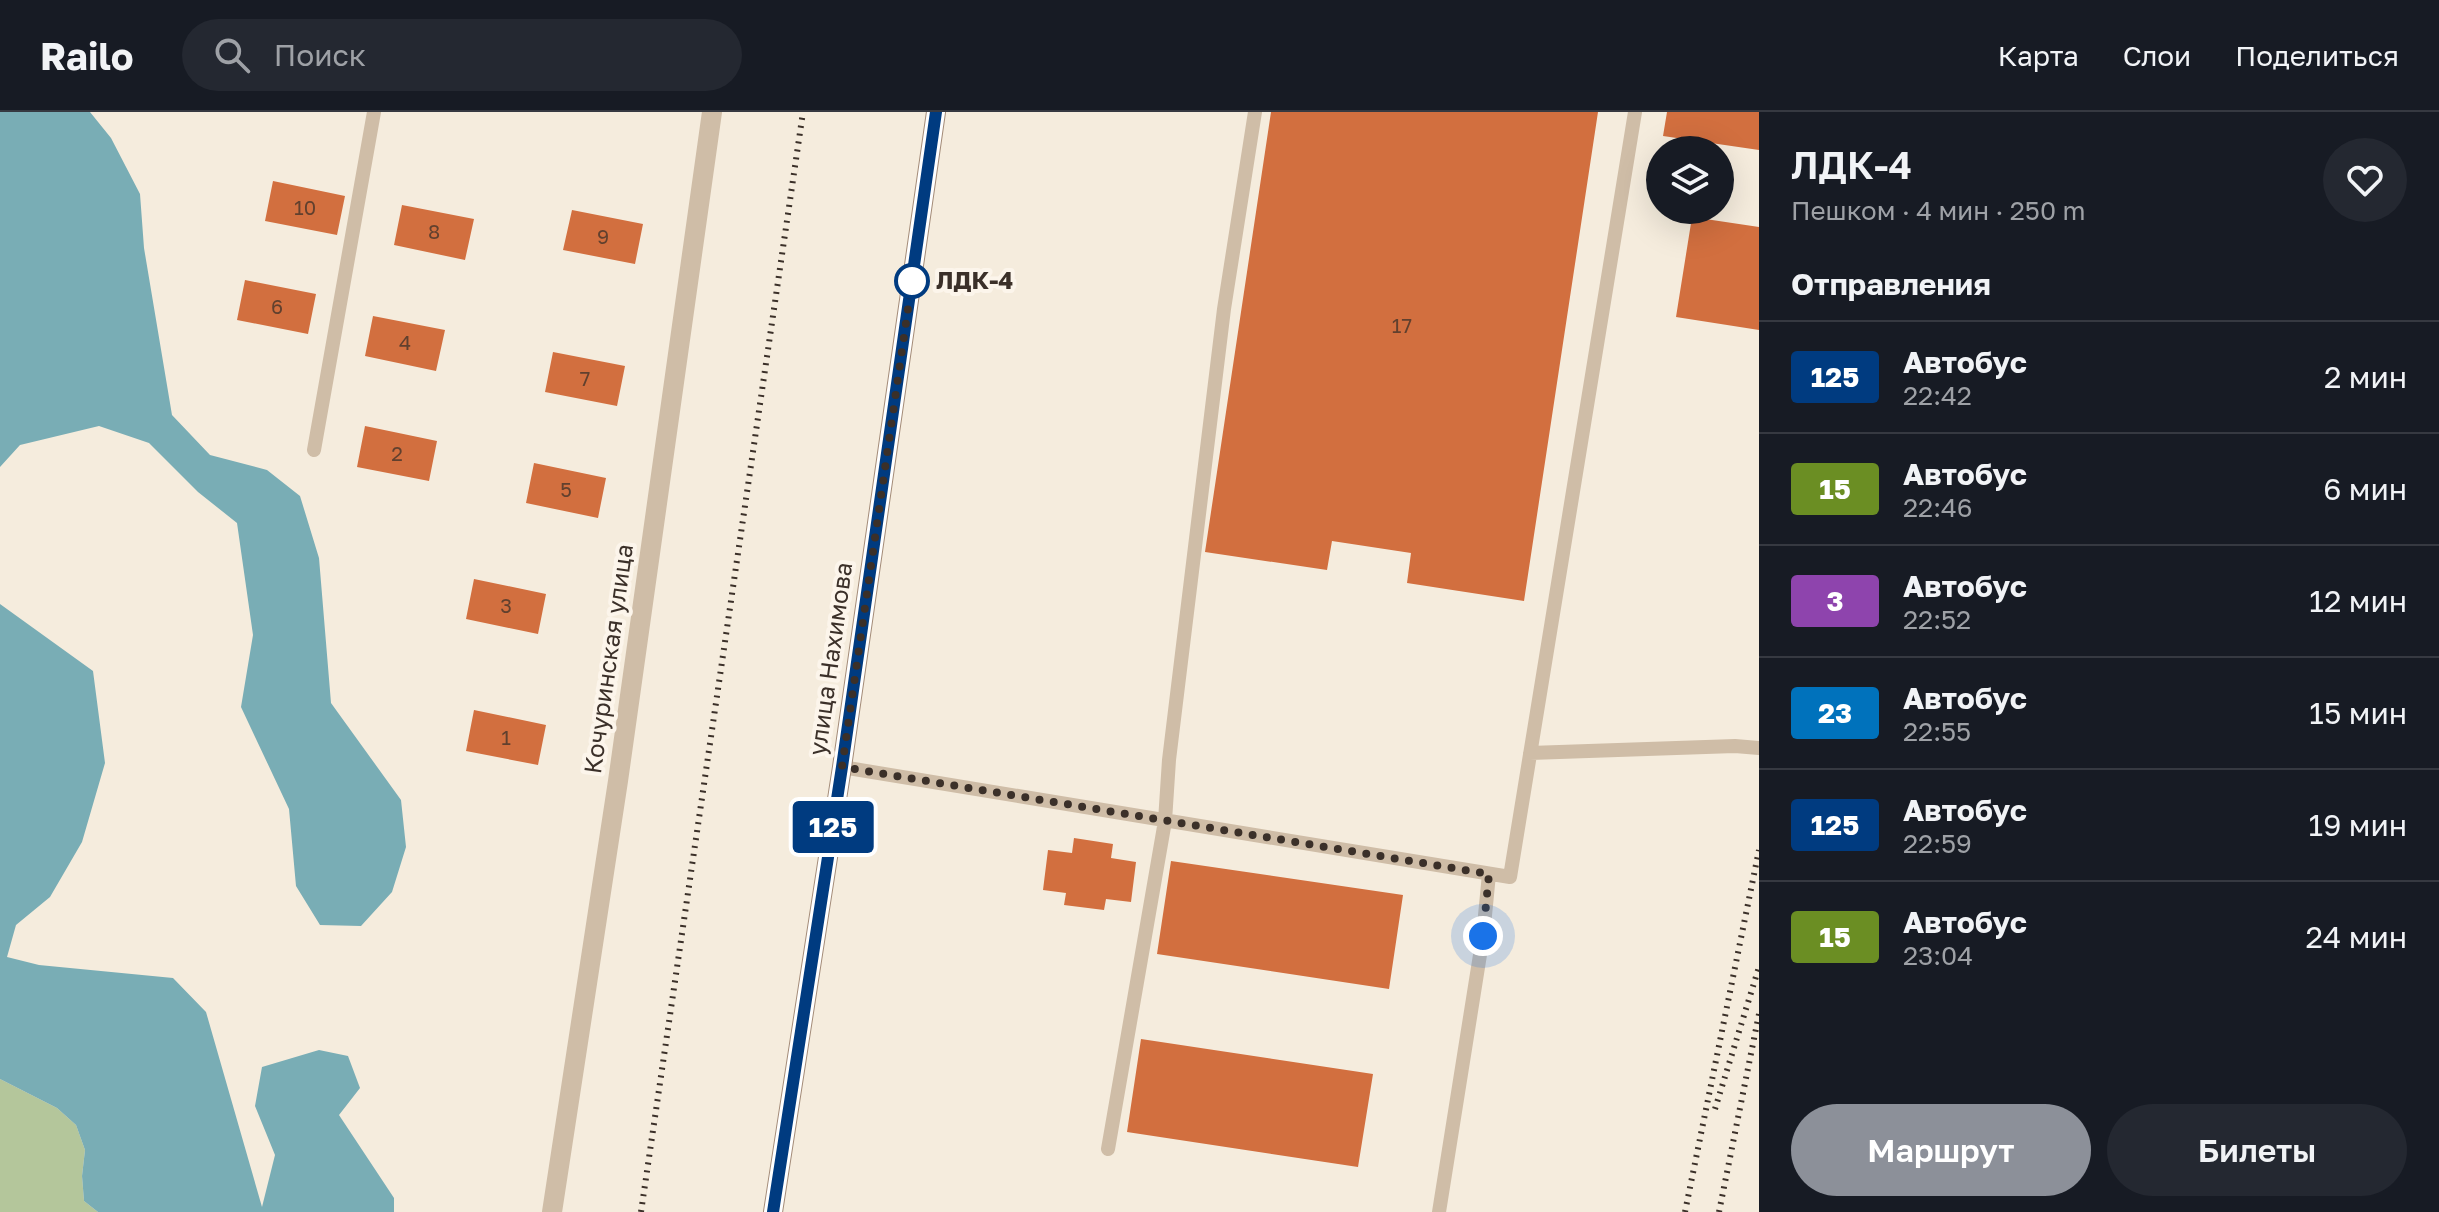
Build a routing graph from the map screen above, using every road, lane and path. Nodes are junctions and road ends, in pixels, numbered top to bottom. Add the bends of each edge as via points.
1 (374, 112) edge
2 (712, 112) edge
3 (936, 112) edge
4 (1255, 112) edge
5 (1635, 112) edge
6 (314, 450) dead end
7 (1759, 748) edge
8 (1530, 753) junction
9 (842, 767) junction
10 (1165, 821) junction
11 (1489, 874) junction
12 (1108, 1149) dead end
13 (552, 1212) edge
14 (773, 1212) edge
15 (1439, 1212) edge

1 - 6 lane
2 - 13 street, Кочуринская улица
3 - 9 main road, улица Нахимова
4 - 10 lane via 1222,325
5 - 8 lane
7 - 8 lane
8 - 11 lane via 1510,877
9 - 10 lane
9 - 14 main road, улица Нахимова
10 - 11 lane
10 - 12 lane
11 - 15 lane

